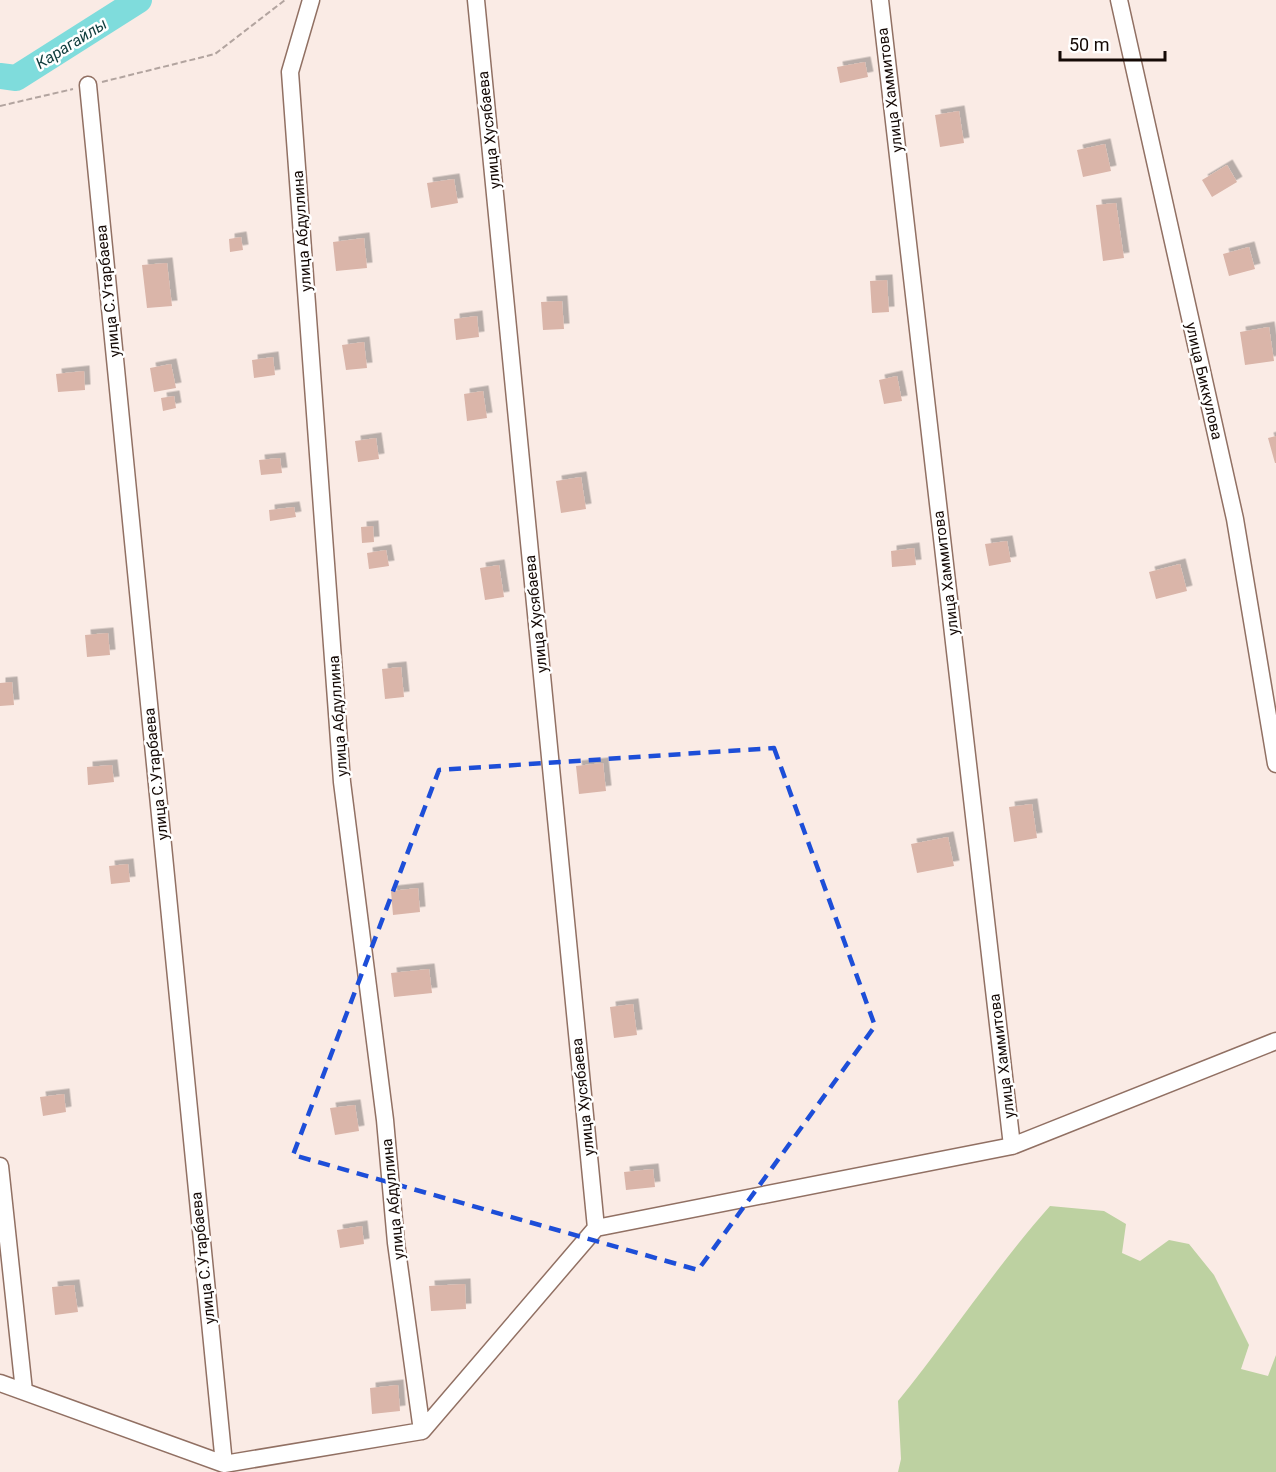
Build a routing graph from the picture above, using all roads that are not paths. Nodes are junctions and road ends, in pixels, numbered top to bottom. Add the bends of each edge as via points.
1 (311, 0) edge
2 (476, 0) edge
3 (880, 0) edge
4 (1119, 0) edge
5 (88, 85) road end
6 (1276, 764) edge
7 (1276, 1041) edge
8 (1012, 1146) junction
9 (0, 1166) edge
10 (596, 1228) junction
11 (0, 1383) edge
12 (24, 1391) junction
13 (422, 1431) junction
14 (224, 1464) junction

1 - 13 street, улица Абдуллина via 290,72 342,782
2 - 10 street, улица Хусябаева
3 - 8 street, улица Хаммитова
4 - 6 street, улица Биккулова via 1234,519
5 - 14 street, улица С.Утарбаева
7 - 8 street
8 - 10 street
9 - 12 street
10 - 13 street
11 - 12 street
12 - 14 street
13 - 14 street

